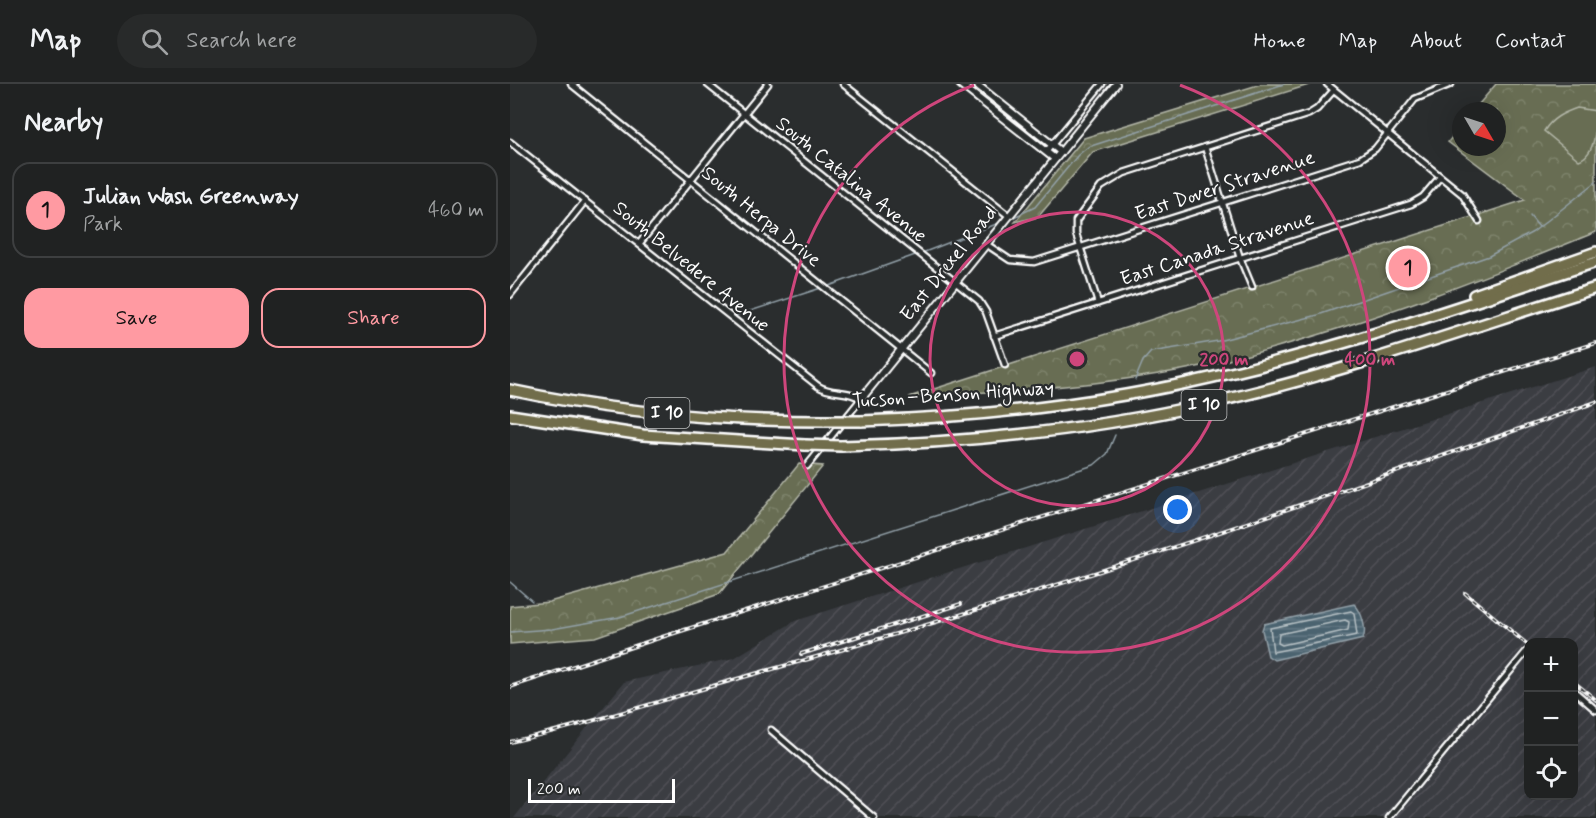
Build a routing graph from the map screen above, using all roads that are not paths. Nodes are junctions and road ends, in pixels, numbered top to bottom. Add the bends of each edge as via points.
1 (571, 84) edge
2 (707, 84) edge
3 (768, 84) edge
4 (843, 84) edge
5 (976, 84) edge
6 (1102, 84) edge
7 (1116, 84) edge
8 (1327, 84) edge
9 (1451, 84) edge
10 (965, 85) edge
11 (1334, 90) junction
12 (744, 114) junction
13 (1387, 134) junction
14 (510, 142) edge
15 (1052, 145) junction
16 (1205, 147) junction
17 (1046, 152) junction
18 (1061, 152) junction
19 (1055, 159) junction
20 (1440, 177) junction
21 (691, 180) junction
22 (585, 201) junction
23 (1223, 203) junction
24 (1009, 216) junction
25 (1479, 221) dead end
26 (639, 244) junction
27 (986, 244) junction
28 (1080, 248) junction
29 (1596, 252) edge
30 (1240, 258) junction
31 (1596, 262) edge
32 (956, 282) junction
33 (1252, 287) dead end
34 (1596, 290) edge
35 (510, 295) edge
36 (1098, 303) junction
37 (994, 336) junction
38 (902, 348) junction
39 (1310, 352) junction
40 (1005, 365) dead end
41 (931, 373) dead end
42 (510, 390) edge
43 (861, 399) junction
44 (510, 415) edge
45 (807, 465) dead end
46 (1524, 654) edge
47 (1575, 692) edge
48 (1596, 710) edge
49 (771, 730) dead end
50 (874, 818) edge
51 (1389, 818) edge

1 - 21 street, South Herpa Drive
2 - 12 street, South Catalina Avenue
3 - 12 street
4 - 24 street
5 - 15 street
6 - 15 street
7 - 18 street, East Drexel Road
8 - 11 street
9 - 13 street, East Dover Stravenue via 1415,99
10 - 17 street
11 - 13 street
11 - 16 street via 1309,114
12 - 21 street
12 - 32 street, South Catalina Avenue
13 - 20 street
13 - 23 street, East Dover Stravenue via 1364,158
14 - 22 street, South Belvedere Avenue
15 - 17 street
15 - 18 street
16 - 23 street
16 - 28 street via 1124,173 1105,184 1077,219 1075,230
17 - 19 street
18 - 19 street, East Drexel Road
19 - 24 street, East Drexel Road
20 - 25 street via 1466,198
20 - 30 street, East Canada Stravenue via 1416,202
21 - 26 street
21 - 38 street, South Herpa Drive
22 - 26 street, South Belvedere Avenue
22 - 35 street
23 - 28 street, East Dover Stravenue
23 - 30 street
24 - 27 street, East Drexel Road
26 - 43 street, South Belvedere Avenue via 818,386 830,392 849,392
27 - 28 street, East Dover Stravenue via 1005,258 1022,262
27 - 32 street, East Drexel Road
28 - 36 street
29 - 39 highway
30 - 33 street
30 - 36 street, East Canada Stravenue
31 - 39 highway, Tucson–Benson Highway / I 10
32 - 37 street, South Catalina Avenue via 982,304
32 - 38 street, East Drexel Road
34 - 44 highway, I 10, bridge via 1333,371 1185,409 1016,436 804,445 653,436
36 - 37 street, East Canada Stravenue
37 - 40 street, South Catalina Avenue
38 - 41 street, South Herpa Drive
38 - 43 street, East Drexel Road
39 - 42 highway, Tucson–Benson Highway / I 10, bridge via 1205,380 1109,399 966,416 861,421 732,418 650,411
43 - 45 street, East Drexel Road
46 - 51 street
47 - 48 street
49 - 50 street

